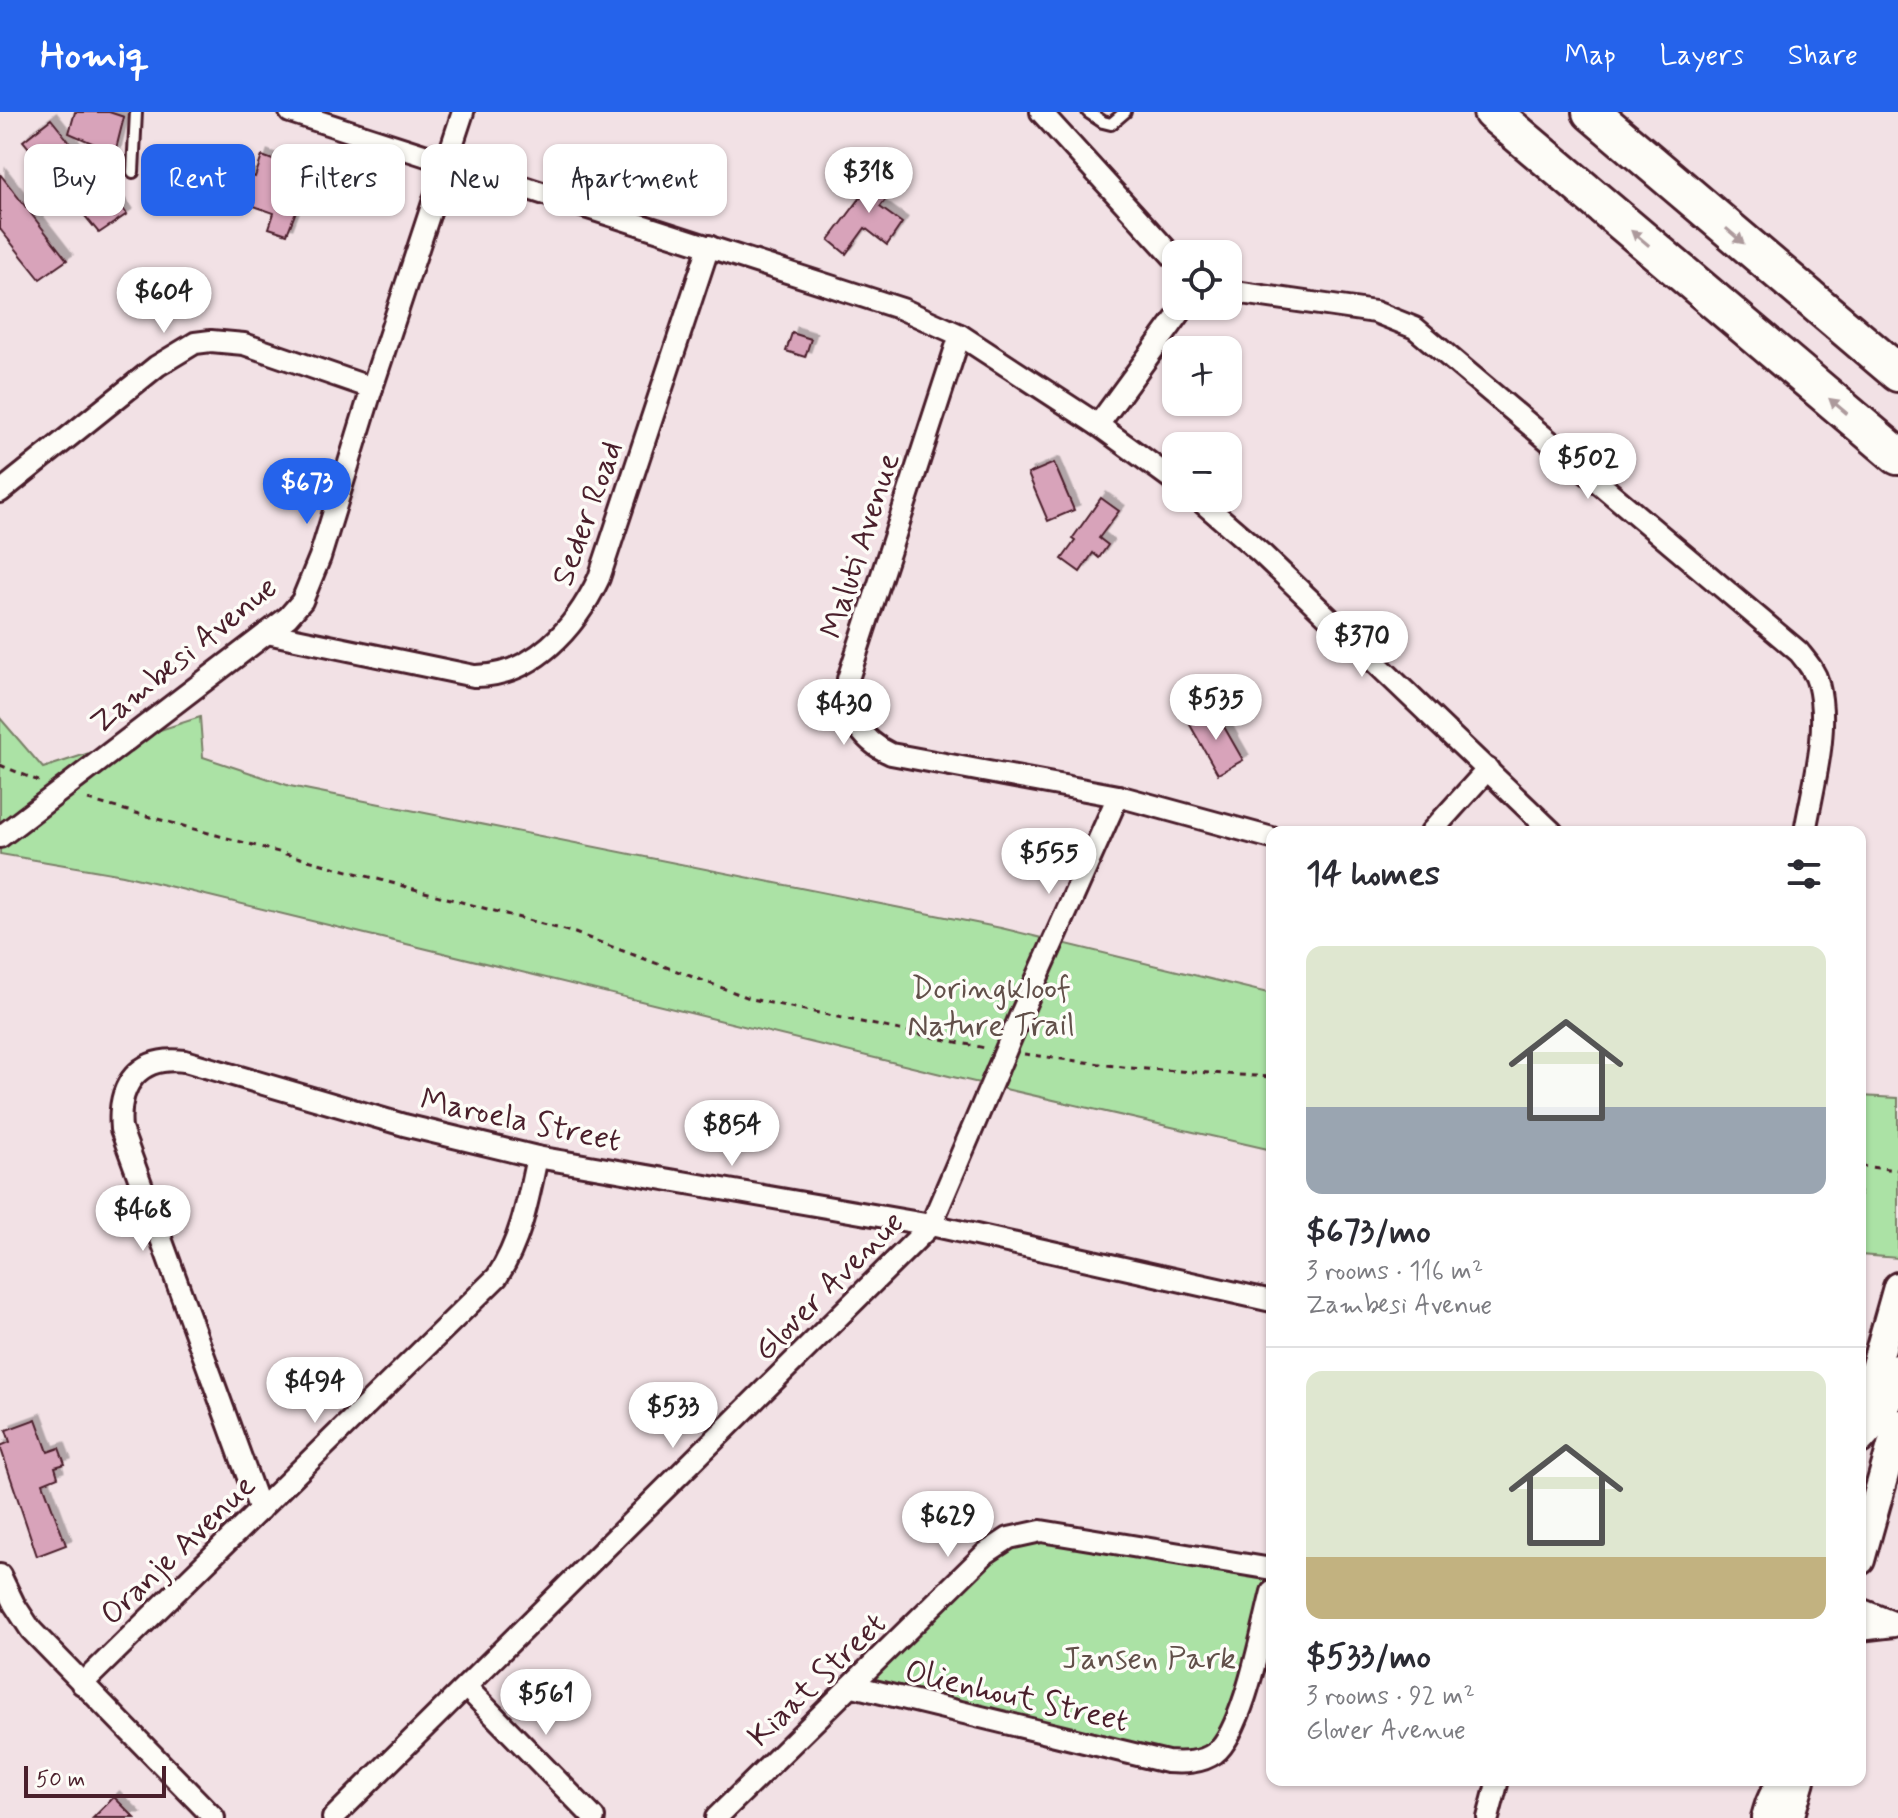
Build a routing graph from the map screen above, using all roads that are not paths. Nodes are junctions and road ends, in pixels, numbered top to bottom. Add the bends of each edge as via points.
1 (136, 112) edge
2 (290, 112) edge
3 (463, 112) edge
4 (1041, 112) edge
5 (1088, 112) edge
6 (1125, 112) edge
7 (1492, 112) edge
8 (1591, 112) edge
9 (452, 144) edge
10 (421, 155) edge
11 (133, 172) dead end
12 (527, 189) edge
13 (429, 216) edge
14 (1162, 245) edge
15 (709, 246) junction
16 (1242, 293) edge
17 (1175, 320) edge
18 (960, 335) junction
19 (1898, 373) edge
20 (372, 388) junction
21 (1098, 425) junction
22 (1898, 456) edge
23 (1162, 472) edge
24 (0, 492) edge
25 (1213, 512) edge
26 (267, 633) junction
27 (1488, 769) junction
28 (1118, 796) junction
29 (1436, 826) edge
30 (1546, 826) edge
31 (1806, 826) edge
32 (1266, 836) edge
33 (0, 837) edge
34 (537, 1157) junction
35 (931, 1225) junction
36 (1898, 1287) edge
37 (1266, 1300) edge
38 (1898, 1369) edge
39 (1866, 1401) edge
40 (1898, 1424) edge
41 (1866, 1432) edge
42 (1866, 1447) edge
43 (1890, 1453) junction
44 (260, 1510) junction
45 (1866, 1539) edge
46 (1266, 1568) edge
47 (0, 1575) edge
48 (1866, 1612) edge
49 (1266, 1614) edge
50 (1898, 1625) edge
51 (1866, 1629) edge
52 (82, 1684) junction
53 (853, 1686) junction
54 (466, 1687) junction
55 (1496, 1786) edge
56 (1759, 1786) edge
57 (1784, 1786) edge
58 (1799, 1786) edge
59 (214, 1818) edge
60 (333, 1818) edge
61 (594, 1818) edge
62 (716, 1818) edge
63 (1488, 1818) edge
64 (1750, 1818) edge
65 (1766, 1818) edge
66 (1789, 1818) edge

1 - 11 lane
2 - 10 street
3 - 9 street, Zambesi Avenue
4 - 14 street
5 - 6 lane via 1111,124
22 -> 7 highway
8 -> 19 highway
12 - 15 street
13 - 20 street, Zambesi Avenue
15 - 18 street via 902,309
15 - 26 street, Seder Road via 599,578 581,612 547,648 522,666 490,677
16 - 31 street via 1375,312 1415,328 1799,652 1812,668 1821,702
17 - 21 street
18 - 21 street
18 - 28 street, Maluti Avenue via 856,647 848,679 852,716 861,734 891,754
20 - 24 street via 244,344 195,343 157,366
20 - 26 street, Zambesi Avenue via 302,601
21 - 23 street
25 - 27 street
26 - 33 street, Zambesi Avenue
27 - 29 street
27 - 30 street
28 - 32 street, Maluti Avenue
28 - 35 street, Glover Avenue, bridge
34 - 35 street, Maroela Street
34 - 44 street, Oranje Avenue via 524,1217 497,1277
34 - 44 street, Maroela Street via 404,1125 185,1061 158,1061 131,1078 122,1099 121,1129
35 - 37 street, Maroela Street
35 - 54 street, Glover Avenue
36 - 39 main road
38 - 41 main road via 1883,1413
40 - 43 main road
42 - 43 street
43 - 45 main road
44 - 52 street, Oranje Avenue
46 - 53 street, Kiaat Street via 1041,1531 1021,1534 986,1553
47 - 52 street via 31,1630
48 - 50 street
49 - 53 street, Olienhout Street via 1235,1727 1207,1758 1195,1762 1167,1762
50 - 51 street
52 - 59 street
53 - 62 street, Kiaat Street
54 - 60 street, Glover Avenue
54 - 61 street
55 - 63 street
56 - 64 main road
57 - 65 main road via 1775,1792
58 - 66 main road

